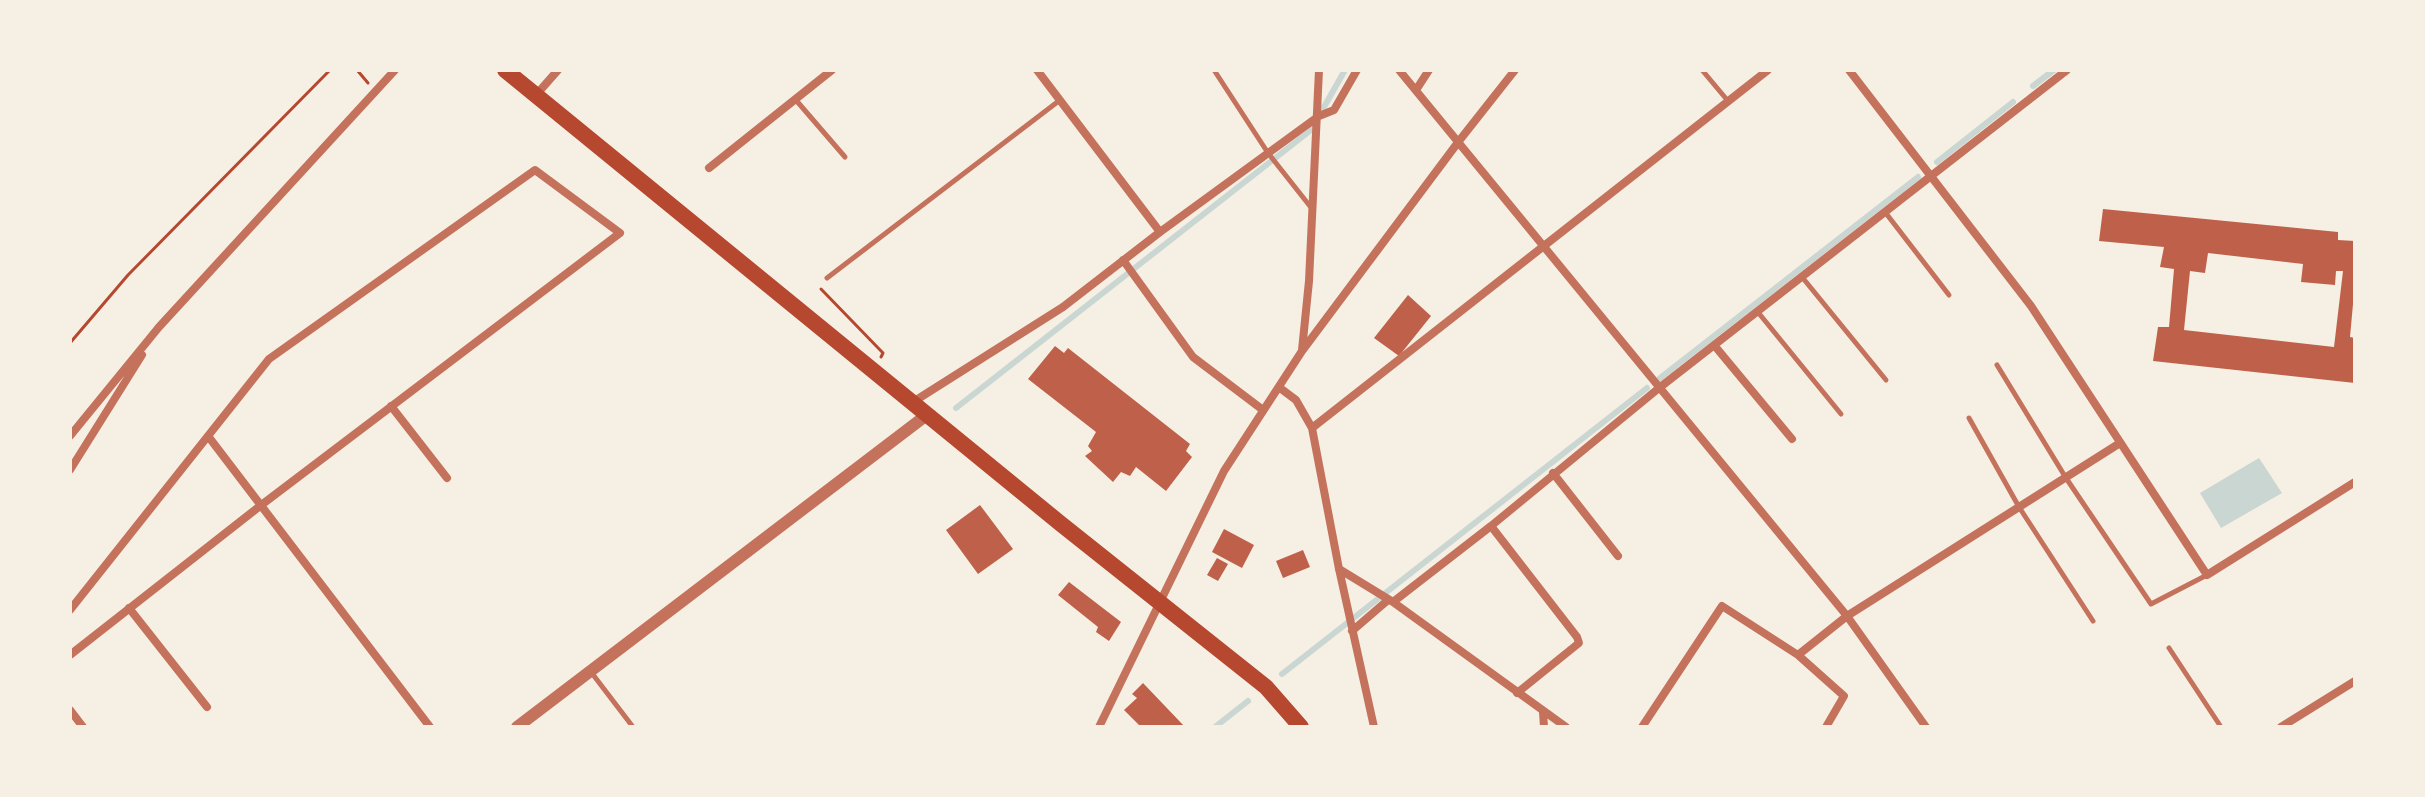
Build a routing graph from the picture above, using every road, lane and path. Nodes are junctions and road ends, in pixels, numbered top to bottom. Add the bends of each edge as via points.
1 (330, 70) edge
2 (395, 70) edge
3 (505, 70) edge
4 (558, 70) edge
5 (832, 70) edge
6 (1037, 70) edge
7 (1214, 70) edge
8 (1319, 70) edge
9 (1357, 70) edge
10 (1399, 70) edge
11 (1429, 70) edge
12 (1515, 70) edge
13 (1702, 70) edge
14 (1768, 70) edge
15 (1849, 70) edge
16 (2067, 70) edge
17 (1416, 90) junction
18 (536, 96) junction
19 (794, 98) junction
20 (1060, 100) junction
21 (1728, 101) junction
22 (1319, 116) junction
23 (1459, 141) junction
24 (1268, 153) junction
25 (845, 157) dead end
26 (709, 168) dead end
27 (1931, 176) junction
28 (1314, 211) junction
29 (1885, 212) junction
30 (1160, 232) junction
31 (1543, 248) junction
32 (1123, 260) junction
33 (1802, 277) junction
34 (827, 278) joint
35 (1949, 295) dead end
36 (1757, 311) junction
37 (159, 327) junction
38 (70, 343) edge
39 (1714, 345) junction
40 (1302, 351) junction
41 (1997, 365) dead end
42 (872, 369) junction
43 (1886, 380) dead end
44 (1280, 388) junction
45 (1659, 388) junction
46 (913, 402) junction
47 (391, 406) junction
48 (1263, 410) junction
49 (928, 414) junction
50 (1841, 414) dead end
51 (1969, 418) dead end
52 (1312, 428) junction
53 (70, 436) edge
54 (208, 436) junction
55 (1792, 439) dead end
56 (2120, 443) junction
57 (70, 470) edge
58 (1553, 473) junction
59 (447, 478) dead end
60 (2066, 478) junction
61 (2355, 482) edge
62 (260, 506) junction
63 (2019, 507) junction
64 (1491, 526) junction
65 (1618, 556) dead end
66 (1339, 569) junction
67 (2207, 575) junction
68 (1385, 598) junction
69 (1160, 602) junction
70 (129, 608) junction
71 (70, 610) edge
72 (1847, 616) junction
73 (2093, 621) dead end
74 (1351, 623) junction
75 (2169, 648) dead end
76 (70, 655) edge
77 (1798, 655) junction
78 (591, 671) junction
79 (2355, 681) edge
80 (1517, 693) junction
81 (207, 707) dead end
82 (70, 710) edge
83 (1543, 712) junction
84 (83, 727) edge
85 (430, 727) edge
86 (517, 727) edge
87 (633, 727) edge
88 (1099, 727) edge
89 (1301, 727) edge
90 (1374, 727) edge
91 (1544, 727) edge
92 (1566, 727) edge
93 (1643, 727) edge
94 (1826, 727) edge
95 (1926, 727) edge
96 (2221, 727) edge
97 (2281, 727) edge

1 - 38 path via 128,275
2 - 37 street
3 - 18 main road
4 - 18 street
5 - 19 street
6 - 20 street
7 - 24 lane
8 - 22 street
9 - 22 street via 1334,110
10 - 17 street
11 - 17 street
12 - 23 street
13 - 21 lane
14 - 21 street
15 - 27 street
16 - 27 street
17 - 23 street
18 - 42 main road
19 - 25 lane
19 - 26 street
20 - 30 street
20 - 34 lane
21 - 31 street
22 - 24 street
22 - 28 street
23 - 31 street
23 - 40 street
24 - 28 lane
24 - 30 street
27 - 29 street
27 - 56 street via 2031,306
28 - 40 street
29 - 33 street
29 - 35 lane
30 - 32 street
31 - 45 street
31 - 52 street
32 - 46 street via 1063,307
32 - 48 street via 1193,357
33 - 36 street
33 - 43 lane
34 - 42 path via 818,286 883,353
36 - 39 street
36 - 50 lane
37 - 53 street
37 - 57 street
39 - 45 street
39 - 55 street
40 - 44 street
41 - 60 lane
42 - 46 main road
44 - 48 street
44 - 52 street via 1296,400
45 - 58 street
45 - 72 street
46 - 49 main road
47 - 54 street via 620,233 535,170 269,359
47 - 59 street
47 - 62 street
48 - 69 street via 1224,471
49 - 69 main road
49 - 78 street
51 - 63 lane
52 - 66 street
54 - 62 street
54 - 71 street
56 - 60 street
56 - 67 street
58 - 64 street
58 - 65 street
60 - 63 street
60 - 67 lane via 2151,604
61 - 67 street
62 - 70 street
62 - 85 street
63 - 72 street
63 - 73 lane
64 - 68 street
64 - 80 street via 1579,643
66 - 68 street
66 - 74 street
68 - 74 street
68 - 80 street
69 - 88 street
69 - 89 main road via 1266,687
70 - 76 street
70 - 81 street
72 - 77 street
72 - 95 street
74 - 90 street
75 - 96 lane
77 - 93 street via 1722,606
77 - 94 street via 1844,696
78 - 86 street
78 - 87 lane
79 - 97 street
80 - 83 street
82 - 84 street
83 - 91 street
83 - 92 street

